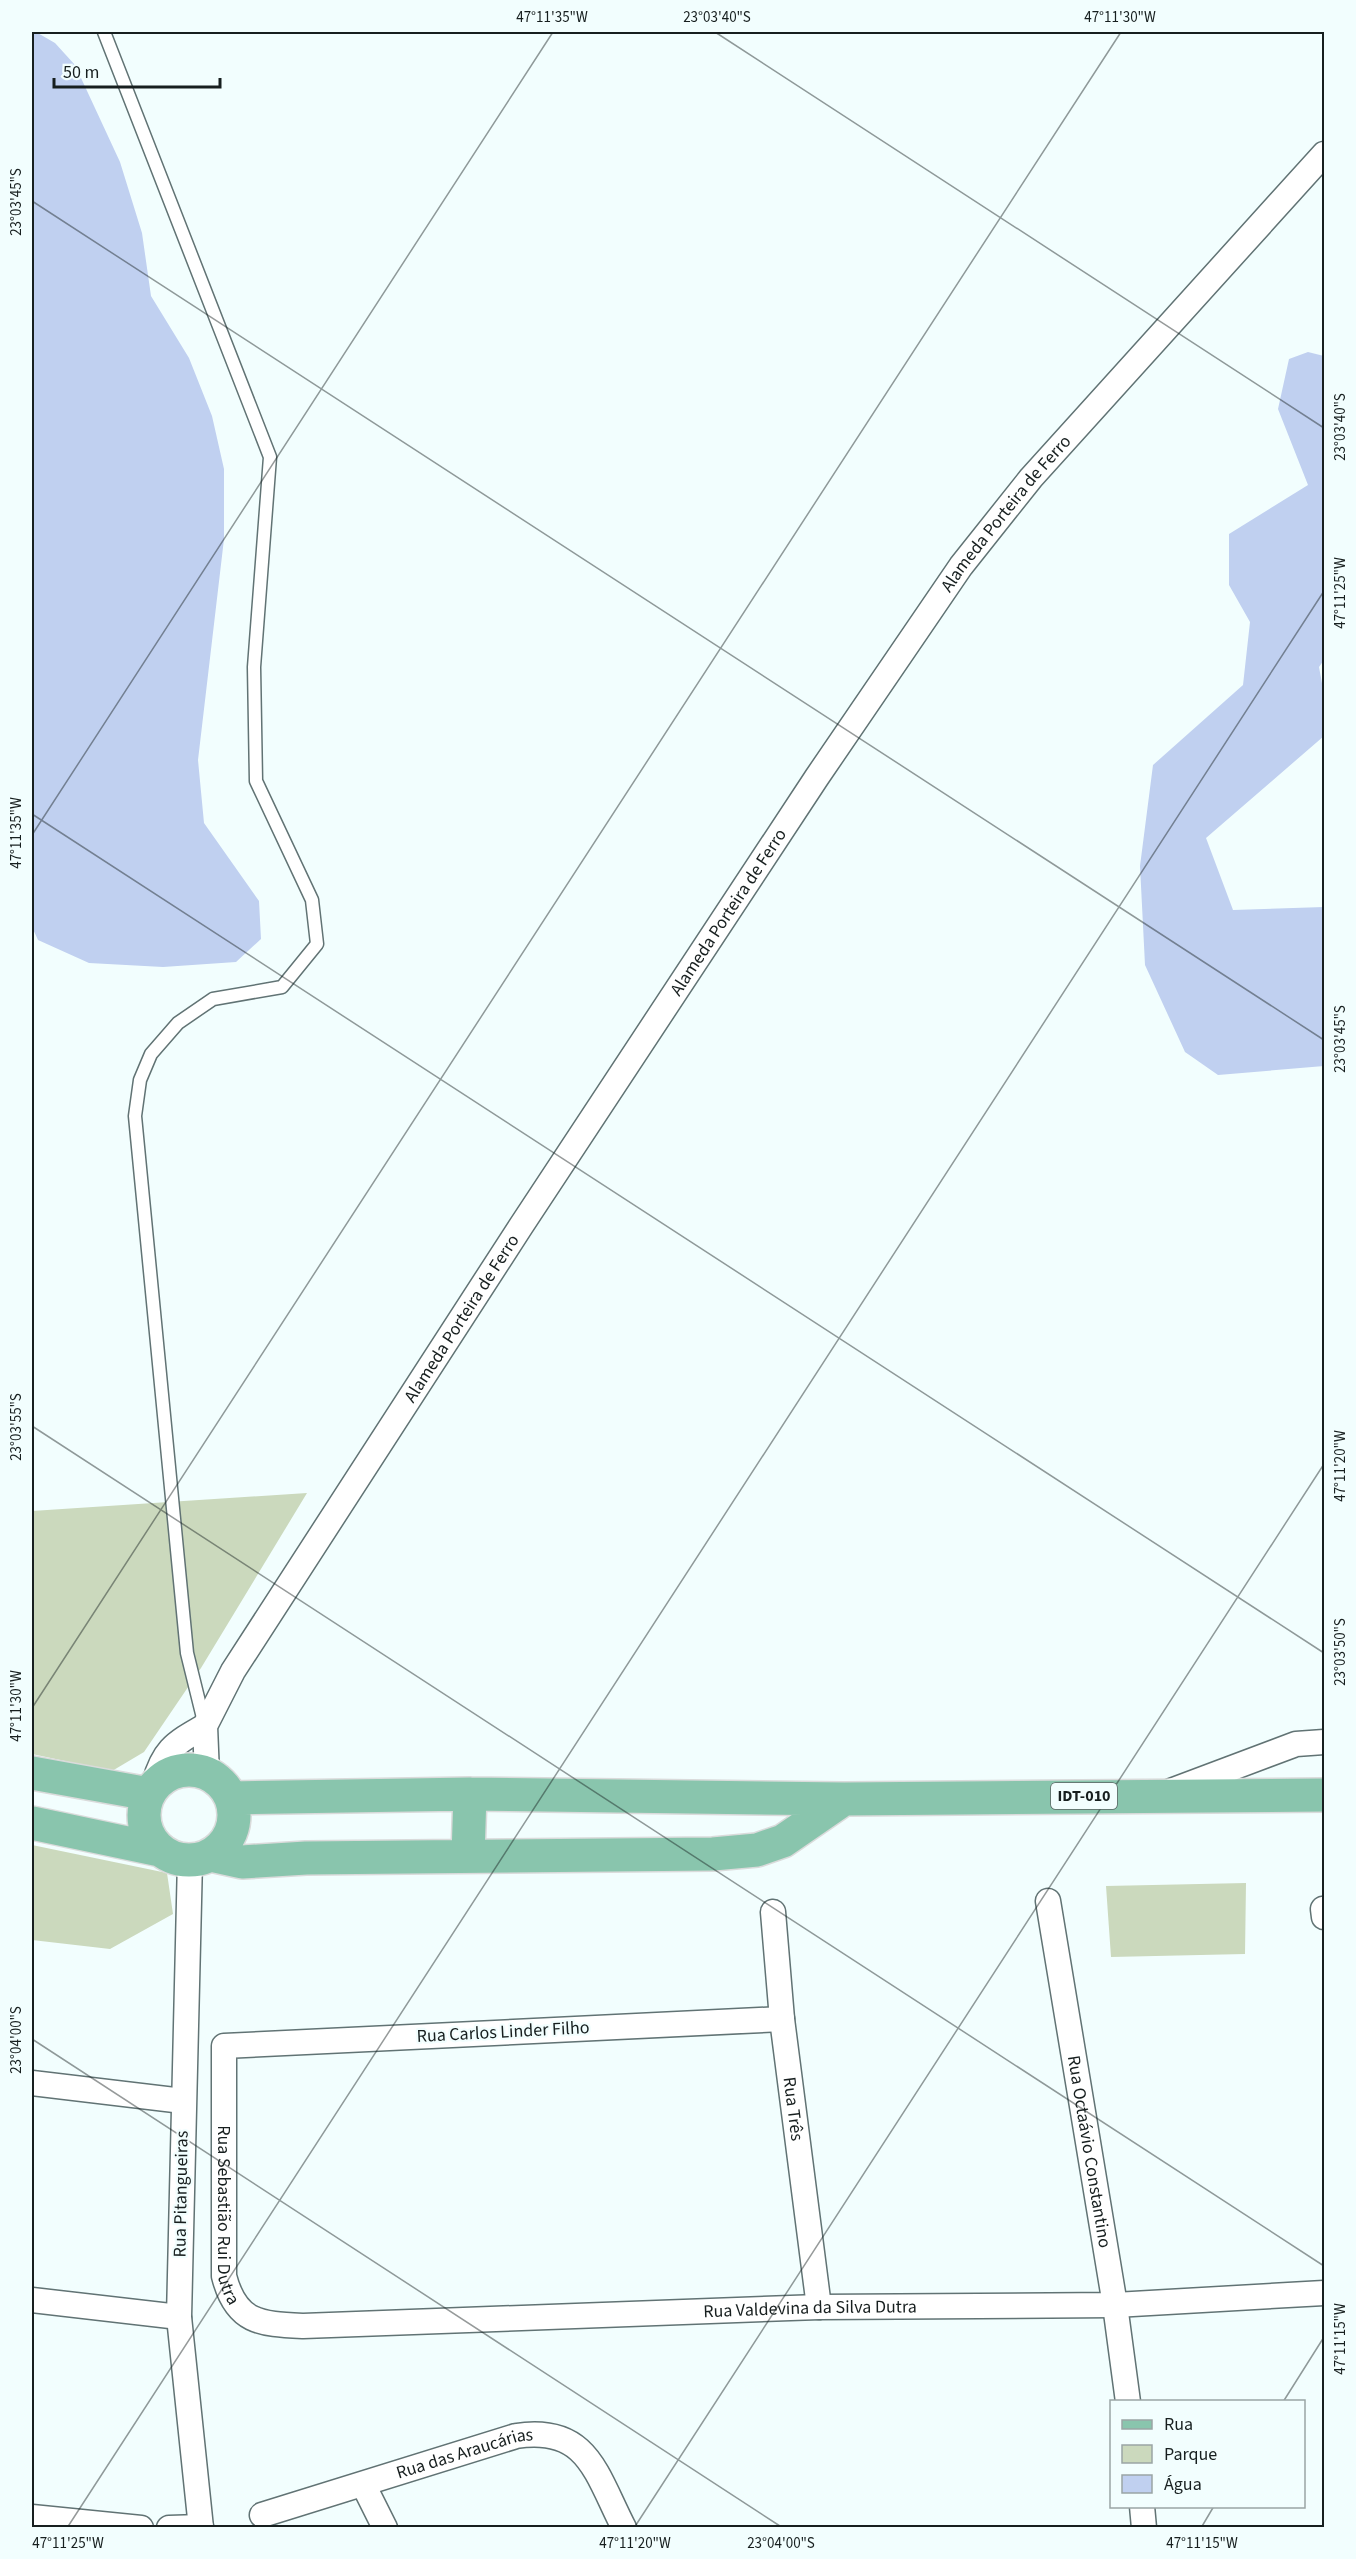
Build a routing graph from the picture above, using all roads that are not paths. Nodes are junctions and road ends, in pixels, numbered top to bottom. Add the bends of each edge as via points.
1 (104, 32) edge
2 (1324, 154) edge
3 (205, 1726) junction
4 (1324, 1742) edge
5 (32, 1773) edge
6 (207, 1774) junction
7 (151, 1791) junction
8 (470, 1794) junction
9 (1160, 1795) junction
10 (1324, 1795) edge
11 (231, 1798) junction
12 (844, 1799) junction
13 (32, 1823) edge
14 (160, 1850) junction
15 (468, 1856) junction
16 (200, 1858) junction
17 (1048, 1901) dead end
18 (773, 1912) dead end
19 (782, 2019) junction
20 (224, 2046) joint
21 (32, 2083) edge
22 (183, 2101) junction
23 (1320, 2294) edge
24 (32, 2300) edge
25 (1115, 2305) junction
26 (819, 2307) junction
27 (179, 2317) junction
28 (303, 2326) joint
29 (1128, 2400) edge
30 (364, 2486) junction
31 (1142, 2508) edge
32 (262, 2515) dead end
33 (32, 2517) edge
34 (201, 2527) edge
35 (141, 2528) edge
36 (169, 2528) edge
37 (386, 2528) edge
38 (624, 2528) edge
39 (1144, 2528) edge

1 - 3 lane via 270,457 254,668 256,781 312,900 317,944 282,987 213,999 178,1023 151,1054 140,1080 135,1116 187,1653
2 - 3 street, Alameda Porteira de Ferro via 1030,478 961,566 495,1266 233,1671
3 - 6 street, Alameda Porteira de Ferro
3 - 7 street via 169,1749
4 - 9 street via 1296,1744
5 - 7 main road
6 - 7 main road via 173,1773
6 - 11 main road
7 - 14 main road via 145,1803 145,1824
8 - 11 main road
8 - 12 main road
8 - 15 main road
9 - 10 main road, IDT-010
9 - 12 main road, IDT-010
11 - 16 main road via 232,1831 226,1841
12 - 15 main road via 783,1841 757,1850 713,1854
13 - 14 main road
14 - 16 main road via 169,1856
15 - 16 main road via 242,1862
16 - 22 street, Rua Pitangueiras
17 - 25 street, Rua Octaávio Constantino
18 - 19 street, Rua Três
19 - 20 street, Rua Carlos Linder Filho
19 - 26 street, Rua Três
20 - 28 street, Rua Sebastião Rui Dutra via 224,2276 229,2297 244,2315 266,2324
21 - 22 street
22 - 27 street, Rua Pitangueiras
23 - 25 street, Rua Valdevina da Silva Dutra
24 - 27 street
25 - 26 street, Rua Valdevina da Silva Dutra
25 - 29 street, Rua Octaávio Constantino
26 - 28 street, Rua Valdevina da Silva Dutra
27 - 34 street, Rua Pitangueiras
30 - 32 street, Rua das Araucárias
30 - 37 street
30 - 38 street, Rua das Araucárias via 516,2436 543,2433 559,2436 584,2453
31 - 39 street
33 - 35 street
34 - 36 street

